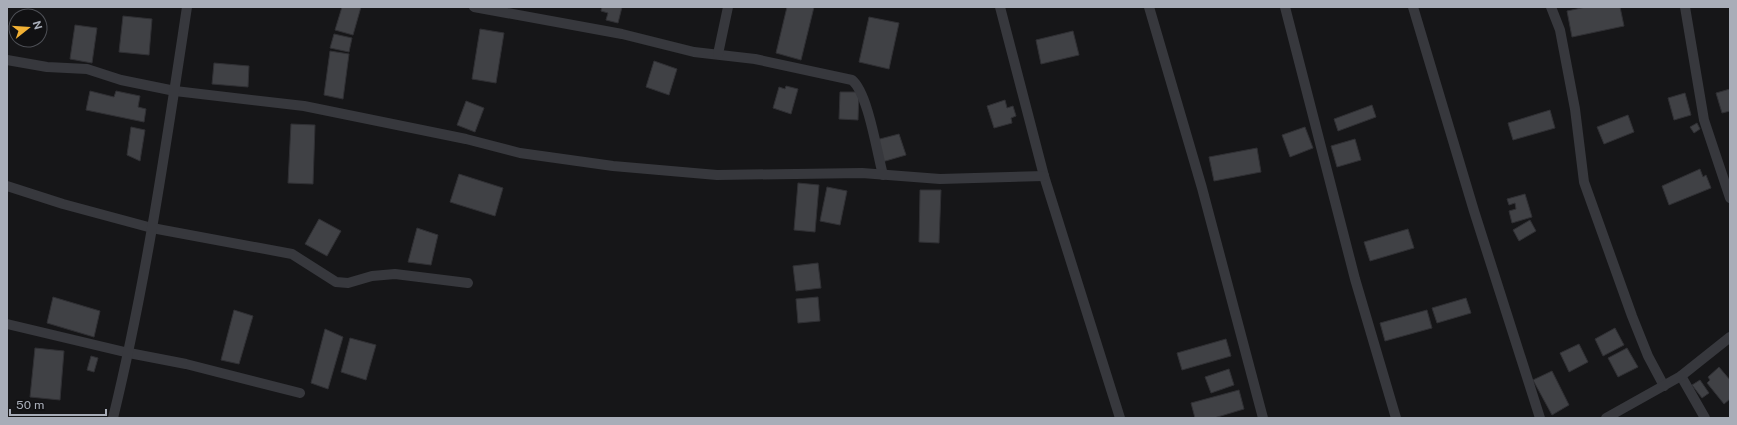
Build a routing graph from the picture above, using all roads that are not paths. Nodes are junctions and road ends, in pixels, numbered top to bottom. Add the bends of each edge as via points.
1 (187, 7) edge
2 (474, 7) edge
3 (728, 7) edge
4 (1000, 7) edge
5 (1149, 7) edge
6 (1285, 7) edge
7 (1413, 7) edge
8 (1551, 7) edge
9 (1686, 7) edge
10 (718, 54) junction
11 (7, 60) edge
12 (174, 91) junction
13 (883, 175) junction
14 (1044, 176) junction
15 (7, 186) edge
16 (1730, 198) edge
17 (152, 228) junction
18 (468, 283) dead end
19 (7, 324) edge
20 (1730, 337) edge
21 (129, 353) junction
22 (1681, 376) junction
23 (1664, 386) junction
24 (300, 393) dead end
25 (113, 418) edge
26 (1120, 418) edge
27 (1263, 418) edge
28 (1396, 418) edge
29 (1540, 418) edge
30 (1606, 418) edge
31 (1705, 418) edge

1 - 12 street
2 - 10 street via 622,34 694,52
3 - 10 street
4 - 14 street
5 - 27 street via 1202,188
6 - 28 street via 1355,279
7 - 29 street
8 - 23 street via 1560,30 1575,109 1584,182 1632,316 1648,356
9 - 16 street via 1704,120
10 - 13 street via 754,59 852,80 858,84
11 - 12 street via 47,67 87,69 121,80
12 - 13 street via 304,106 466,139 520,154 613,166 717,175
12 - 17 street
13 - 14 street via 940,179
14 - 26 street
15 - 17 street
17 - 18 street via 292,254 336,282 348,283 372,276 395,274
17 - 21 street
19 - 21 street
20 - 22 street
21 - 24 street via 186,364
21 - 25 street
22 - 23 street
22 - 31 street
23 - 30 street

